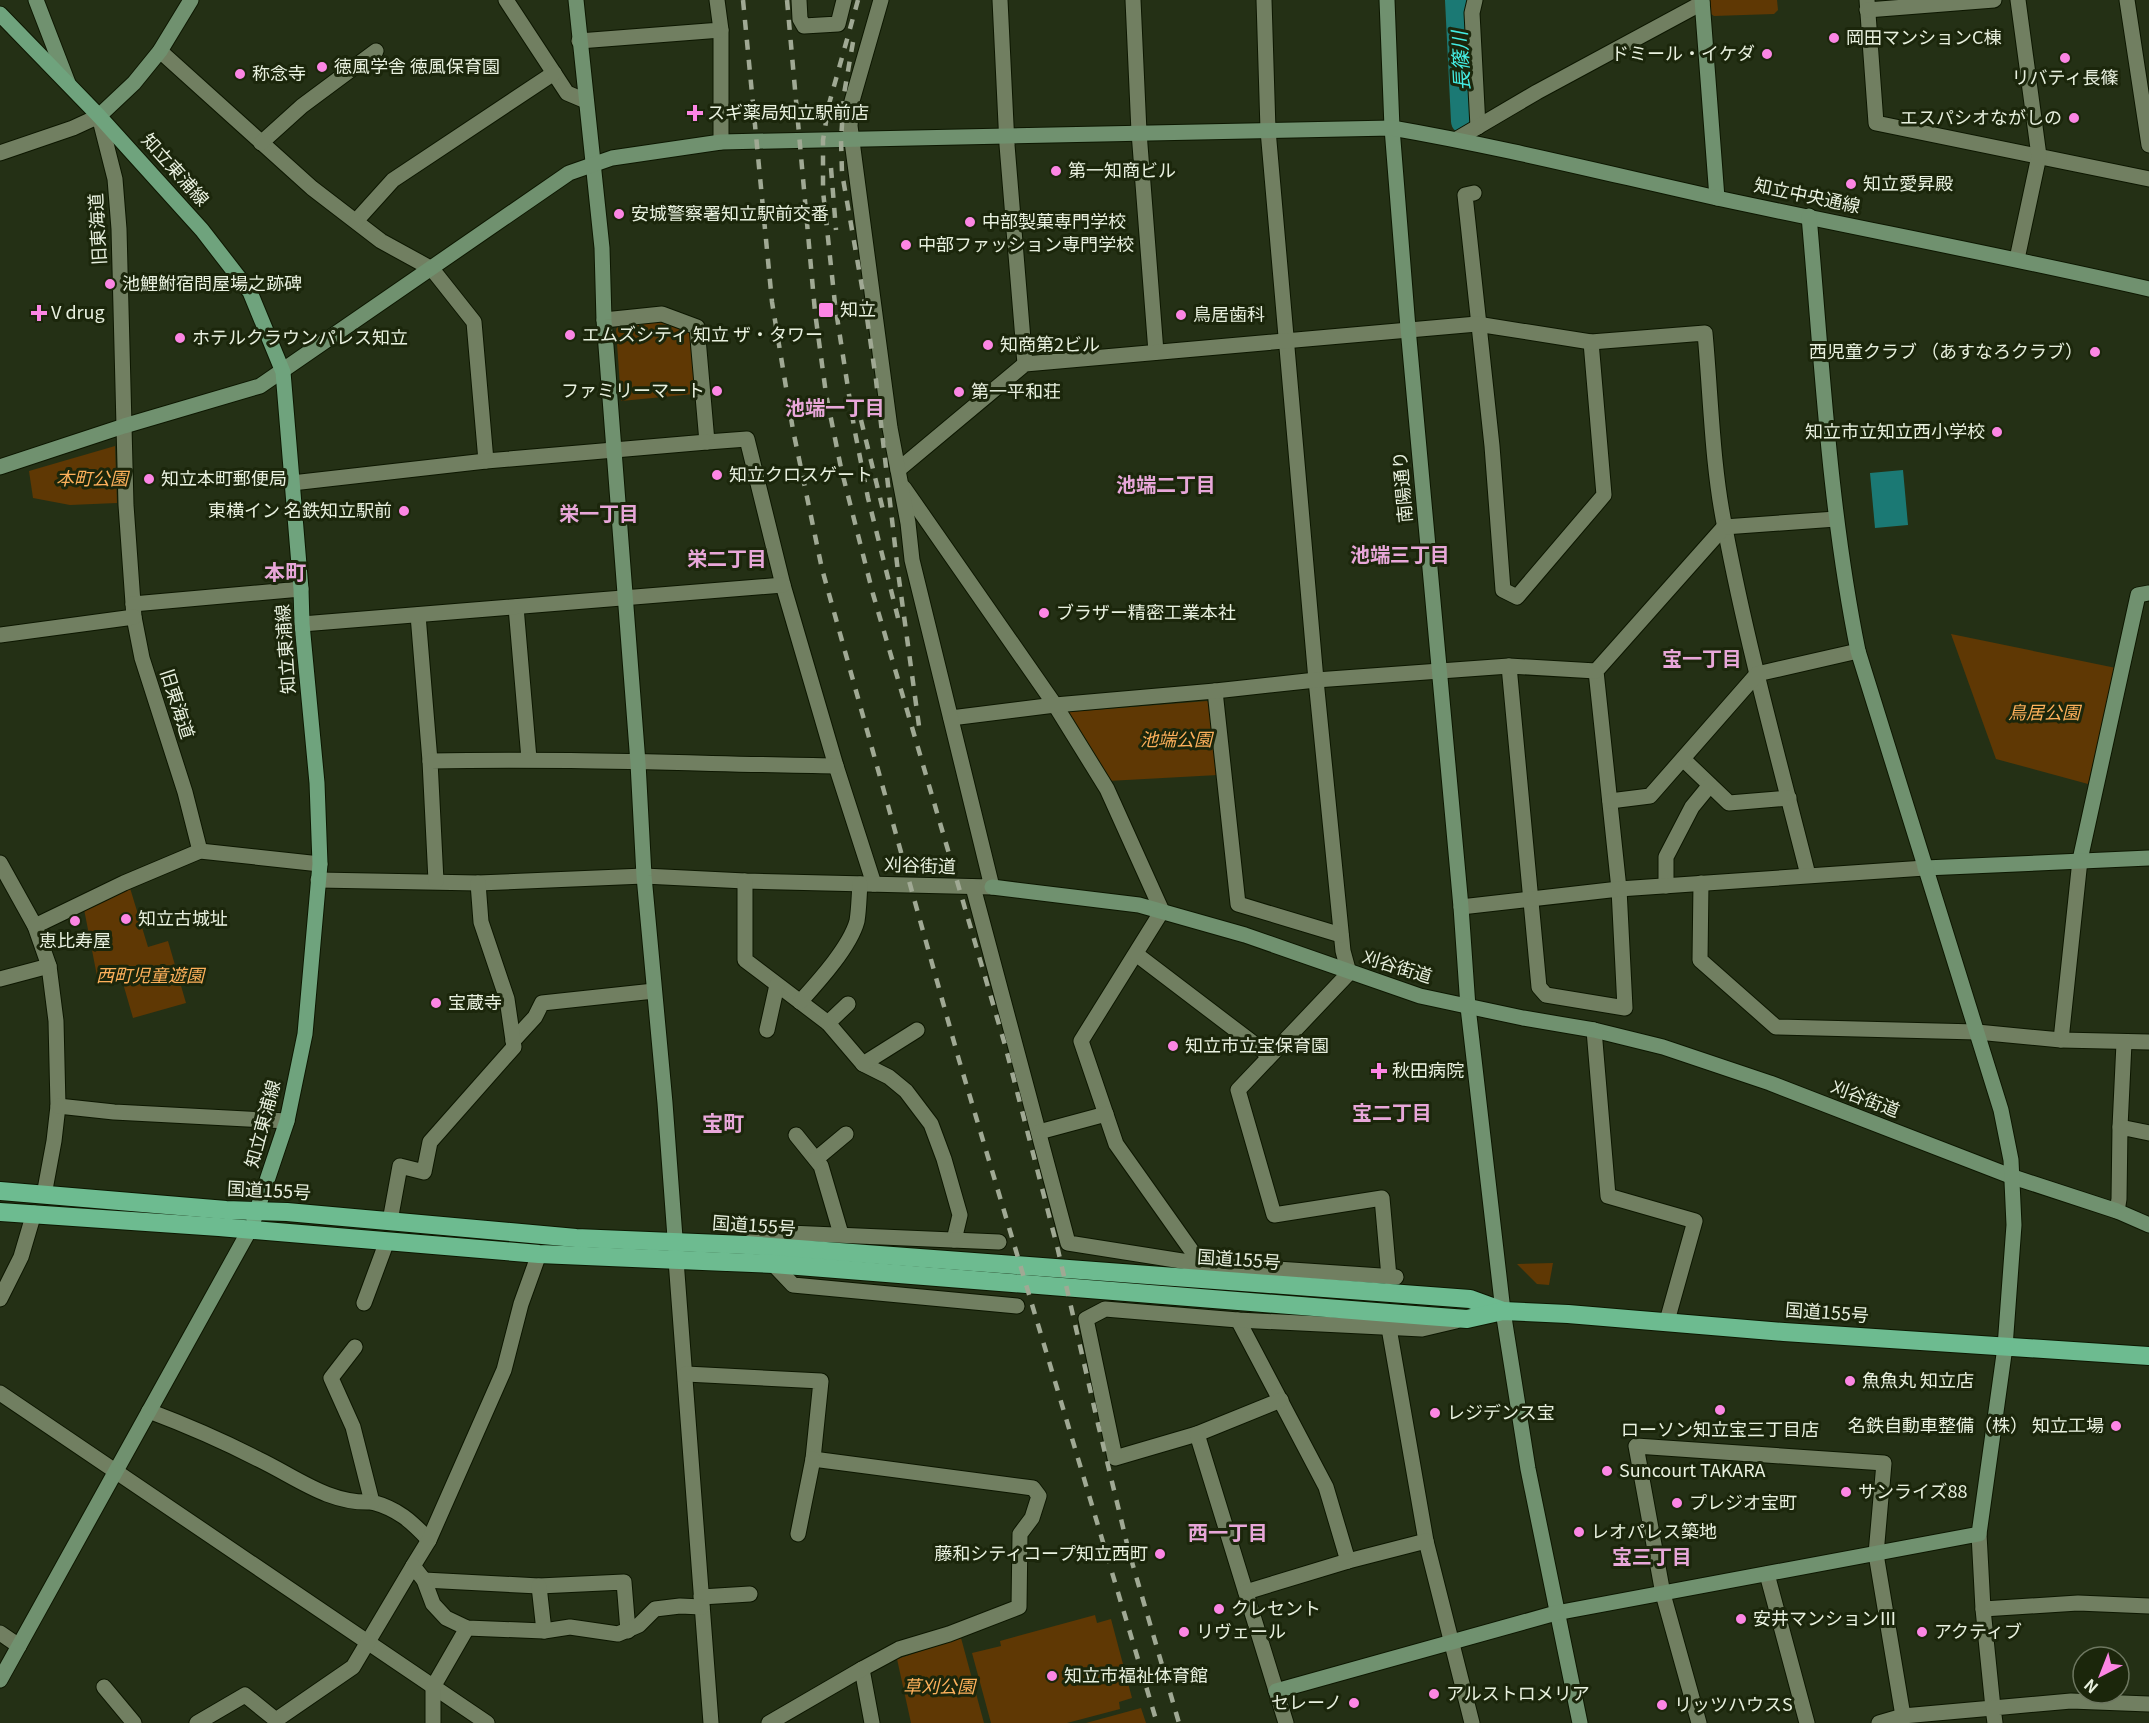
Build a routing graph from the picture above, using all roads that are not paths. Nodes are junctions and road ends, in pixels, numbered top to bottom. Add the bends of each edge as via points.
1 (36, 0) edge
2 (506, 0) edge
3 (576, 0) edge
4 (717, 0) edge
5 (799, 0) edge
6 (844, 0) edge
7 (881, 0) edge
8 (999, 0) edge
9 (1133, 0) edge
10 (1264, 0) edge
11 (1387, 0) edge
12 (1476, 0) edge
13 (1994, 0) edge
14 (2018, 0) edge
15 (2127, 0) edge
16 (1954, 1) edge
17 (186, 2) edge
18 (1702, 2) edge
19 (1867, 5) edge
20 (0, 14) edge
21 (721, 30) junction
22 (579, 41) junction
23 (160, 51) junction
24 (376, 51) dead end
25 (554, 73) junction
26 (68, 83) junction
27 (586, 101) junction
28 (99, 116) junction
29 (1478, 127) junction
30 (1392, 128) junction
31 (1268, 130) junction
32 (1139, 132) junction
33 (1007, 135) junction
34 (852, 139) junction
35 (1457, 140) junction
36 (721, 141) junction
37 (261, 142) junction
38 (2149, 145) edge
39 (0, 153) edge
40 (2039, 156) junction
41 (592, 164) junction
42 (2149, 179) edge
43 (1474, 193) dead end
44 (1718, 198) junction
45 (1809, 216) junction
46 (356, 221) junction
47 (2017, 259) junction
48 (432, 268) junction
49 (2149, 289) edge
50 (604, 320) junction
51 (1477, 324) junction
52 (1408, 328) junction
53 (1286, 341) junction
54 (1591, 342) junction
55 (1156, 352) junction
56 (1025, 364) junction
57 (283, 372) junction
58 (124, 426) junction
59 (707, 442) junction
60 (614, 449) junction
61 (486, 461) junction
62 (0, 467) edge
63 (899, 477) junction
64 (292, 483) junction
65 (1836, 519) junction
66 (1724, 527) junction
67 (783, 585) junction
68 (301, 589) junction
69 (2149, 593) edge
70 (626, 598) junction
71 (516, 607) junction
72 (134, 611) junction
73 (418, 615) junction
74 (302, 624) junction
75 (0, 635) edge
76 (1858, 651) junction
77 (1509, 666) junction
78 (1440, 671) junction
79 (1596, 671) junction
80 (1757, 674) junction
81 (1316, 680) junction
82 (1215, 691) junction
83 (1055, 705) junction
84 (951, 718) junction
85 (529, 759) junction
86 (1683, 759) junction
87 (430, 761) junction
88 (639, 763) junction
89 (836, 766) junction
90 (1710, 785) junction
91 (1789, 798) junction
92 (1610, 801) junction
93 (200, 851) junction
94 (2149, 858) edge
95 (2080, 860) junction
96 (0, 863) edge
97 (1925, 868) junction
98 (319, 872) junction
99 (1808, 875) junction
100 (644, 876) junction
101 (436, 881) junction
102 (745, 881) junction
103 (478, 883) junction
104 (1701, 883) junction
105 (867, 884) junction
106 (1666, 886) junction
107 (973, 887) junction
108 (992, 887) junction
109 (1619, 889) junction
110 (1530, 900) junction
111 (1461, 907) junction
112 (1162, 911) junction
113 (35, 926) junction
114 (1341, 935) junction
115 (1136, 954) junction
116 (49, 966) junction
117 (1349, 973) junction
118 (0, 979) edge
119 (777, 985) junction
120 (654, 991) junction
121 (800, 1002) junction
122 (848, 1004) dead end
123 (1468, 1007) junction
124 (828, 1023) junction
125 (767, 1030) dead end
126 (917, 1030) dead end
127 (1594, 1030) junction
128 (1977, 1032) junction
129 (2061, 1040) junction
130 (513, 1041) junction
131 (2149, 1042) edge
132 (2124, 1043) junction
133 (1270, 1056) junction
134 (863, 1064) junction
135 (58, 1106) junction
136 (1106, 1113) junction
137 (287, 1121) junction
138 (2121, 1126) junction
139 (1039, 1132) junction
140 (2149, 1133) edge
141 (846, 1134) dead end
142 (796, 1135) dead end
143 (816, 1159) junction
144 (2013, 1177) junction
145 (0, 1191) edge
146 (44, 1195) junction
147 (259, 1210) junction
148 (2117, 1211) junction
149 (0, 1212) edge
150 (34, 1213) junction
151 (390, 1221) junction
152 (2149, 1225) edge
153 (249, 1231) junction
154 (841, 1234) junction
155 (954, 1240) junction
156 (387, 1241) junction
157 (676, 1242) junction
158 (999, 1242) dead end
159 (746, 1245) junction
160 (539, 1254) junction
161 (676, 1260) junction
162 (772, 1264) junction
163 (1201, 1264) junction
164 (0, 1299) edge
165 (364, 1303) dead end
166 (1017, 1306) dead end
167 (1503, 1311) junction
168 (1467, 1319) junction
169 (1238, 1320) junction
170 (1667, 1321) junction
171 (1389, 1328) junction
172 (355, 1347) dead end
173 (2005, 1347) junction
174 (2149, 1356) edge
175 (686, 1374) junction
176 (0, 1393) edge
177 (1281, 1400) junction
178 (149, 1411) junction
179 (1197, 1434) junction
180 (813, 1459) junction
181 (116, 1470) junction
182 (372, 1502) junction
183 (1979, 1533) junction
184 (798, 1534) dead end
185 (429, 1540) junction
186 (1426, 1540) junction
187 (1876, 1554) junction
188 (1348, 1561) junction
189 (413, 1566) junction
190 (1767, 1574) junction
191 (423, 1580) junction
192 (539, 1586) junction
193 (1246, 1592) junction
194 (750, 1594) dead end
195 (1663, 1594) junction
196 (702, 1602) junction
197 (2149, 1606) edge
198 (1983, 1609) junction
199 (1556, 1613) junction
200 (466, 1628) junction
201 (544, 1631) junction
202 (628, 1631) junction
203 (0, 1633) edge
204 (368, 1641) junction
205 (1451, 1642) junction
206 (20, 1646) junction
207 (862, 1669) junction
208 (0, 1680) edge
209 (433, 1687) junction
210 (104, 1688) dead end
211 (1276, 1691) junction
212 (2149, 1704) edge
213 (1994, 1715) edge
214 (1903, 1716) junction
215 (134, 1723) edge
216 (197, 1723) edge
217 (433, 1723) edge
218 (487, 1723) edge
219 (711, 1723) edge
220 (770, 1723) edge
221 (872, 1723) edge
222 (1286, 1723) edge
223 (1472, 1723) edge
224 (1580, 1723) edge
225 (1699, 1723) edge
226 (1807, 1723) edge
227 (1879, 1723) edge

1 - 26 street
2 - 25 street
3 - 22 street
4 - 21 street
5 - 6 street via 804,26 838,24
7 - 34 street via 852,101
8 - 33 street
9 - 32 street
10 - 31 street
11 - 30 street, 南陽通り
12 - 29 street via 1472,13
13 - 16 street
14 - 40 street
15 - 38 street
16 - 19 street
17 - 23 street
18 - 29 street
18 - 44 street
19 - 40 street via 1876,123
20 - 26 main road, 知立東浦線
21 - 22 street
21 - 36 street
22 - 27 street
23 - 28 street via 135,83
23 - 37 street
24 - 37 street
25 - 27 street via 567,93
25 - 46 street via 393,180
26 - 28 main road, 知立東浦線
27 - 41 street
28 - 39 street
28 - 57 main road, 知立東浦線 via 202,230 250,292
28 - 58 street, 旧東海道 via 115,179
29 - 35 street
30 - 31 street, 知立中央通線
30 - 35 street, 知立中央通線
30 - 52 street, 南陽通り
31 - 32 street, 知立中央通線
31 - 53 street
32 - 33 street, 知立中央通線
32 - 55 street
33 - 34 street, 知立中央通線
33 - 56 street
34 - 36 street, 知立中央通線
34 - 63 street
35 - 44 street, 知立中央通線
36 - 41 street, 知立中央通線
37 - 46 street
40 - 42 street
40 - 47 street
41 - 48 street, 知立中央通線 via 569,173
41 - 50 street via 602,248
43 - 51 street via 1465,195
44 - 45 street, 知立中央通線
45 - 47 street, 知立中央通線
45 - 65 street
46 - 48 street via 381,241
47 - 49 street, 知立中央通線
48 - 57 street, 知立中央通線
48 - 61 street via 474,322
50 - 59 street via 662,314 697,327
50 - 60 street
51 - 52 street
51 - 54 street
51 - 54 street via 1492,446 1503,590 1517,597 1604,495
52 - 53 street
52 - 78 street, 南陽通り
53 - 55 street
53 - 81 street
54 - 66 street via 1705,333
55 - 56 street
56 - 63 street
57 - 58 street, 知立中央通線 via 260,386
57 - 64 main road, 知立東浦線
58 - 62 street, 知立中央通線
58 - 72 street, 旧東海道
59 - 60 street
59 - 67 street via 747,439
60 - 61 street
60 - 70 street
61 - 64 street
63 - 83 street
63 - 84 street via 912,560
64 - 68 main road, 知立東浦線
65 - 66 street
65 - 76 street
66 - 79 street
66 - 80 street
67 - 70 street
67 - 89 street
68 - 72 street
68 - 74 main road, 知立東浦線
69 - 95 street via 2138,595
70 - 71 street
70 - 88 street
71 - 73 street
71 - 85 street
72 - 75 street
72 - 93 street, 旧東海道 via 142,658 186,792
73 - 74 street
73 - 87 street
74 - 98 main road, 知立東浦線 via 317,783
76 - 80 street
76 - 97 street
77 - 78 street
77 - 79 street
77 - 110 street
78 - 81 street
78 - 111 street, 南陽通り
79 - 92 street
80 - 86 street
80 - 91 street
81 - 82 street
81 - 114 street
82 - 83 street
82 - 114 street via 1238,904
83 - 84 street
83 - 112 street via 1107,789
84 - 108 street
85 - 87 street
85 - 88 street
86 - 90 street
86 - 92 street via 1650,796
87 - 101 street
88 - 89 street
88 - 100 street
89 - 105 street
90 - 91 street via 1729,803
90 - 106 street via 1692,807 1666,857
91 - 99 street
92 - 109 street
93 - 98 street, 刈谷街道
93 - 113 street
94 - 95 street
95 - 97 street
95 - 129 street
96 - 113 street
97 - 99 street
97 - 128 street
98 - 101 street, 刈谷街道
98 - 137 main road, 知立東浦線 via 305,1034
99 - 104 street
100 - 102 street, 刈谷街道
100 - 103 street, 刈谷街道
100 - 120 street
101 - 103 street, 刈谷街道
102 - 105 street, 刈谷街道
102 - 119 street via 745,960
103 - 130 street via 481,921 507,999
104 - 106 street
104 - 128 street via 1700,960 1776,1027
105 - 107 street, 刈谷街道
105 - 121 street via 852,936
106 - 109 street
107 - 108 street, 刈谷街道
107 - 139 street
108 - 112 street, 刈谷街道
109 - 110 street
109 - 110 street via 1625,1008 1546,995 1539,987
110 - 111 street
111 - 123 street, 南陽通り
112 - 115 street
112 - 117 street, 刈谷街道 via 1245,935
113 - 116 street
114 - 117 street
115 - 133 street
115 - 136 street via 1081,1041
116 - 118 street
116 - 135 street via 56,1022
117 - 123 street, 刈谷街道
117 - 133 street
119 - 121 street
119 - 125 street
120 - 130 street via 542,1003
120 - 157 street
121 - 124 street
122 - 124 street
123 - 127 street, 刈谷街道
123 - 167 street, 南陽通り
124 - 134 street
126 - 134 street
127 - 144 street, 刈谷街道 via 1663,1047 1761,1080
127 - 170 street via 1608,1196 1695,1221
128 - 129 street
128 - 144 street via 2001,1110
129 - 132 street
130 - 151 street via 514,1047 430,1142 424,1172 400,1166
131 - 132 street
132 - 138 street
133 - 163 street via 1238,1090 1274,1215 1382,1198 1393,1277
134 - 155 street via 906,1090 931,1124 960,1215
135 - 137 street
135 - 146 street
136 - 139 street
136 - 163 street via 1116,1144
137 - 147 main road, 知立東浦線
138 - 140 street
138 - 148 street
139 - 163 street via 1068,1243
141 - 143 street
142 - 143 street
143 - 154 street
144 - 148 street, 刈谷街道
144 - 173 street via 2014,1225
145 - 146 highway, 国道155号
146 - 147 highway, 国道155号
147 - 151 highway, 国道155号
147 - 153 main road, 知立東浦線
148 - 152 street, 刈谷街道
149 - 150 highway, 国道155号
150 - 153 highway, 国道155号
150 - 164 street via 21,1257
151 - 157 highway, 国道155号 via 576,1238
153 - 156 highway, 国道155号
153 - 178 street
154 - 155 street
154 - 159 street via 765,1232
155 - 158 street
156 - 160 highway, 国道155号
156 - 165 street
157 - 159 highway, 国道155号
157 - 161 street
159 - 167 highway, 国道155号 via 1470,1299
160 - 161 highway, 国道155号
160 - 185 street via 520,1304 504,1370
161 - 162 highway, 国道155号
161 - 175 street
162 - 166 street via 793,1285
162 - 168 highway, 国道155号
167 - 168 highway, 国道155号
167 - 170 highway, 国道155号
167 - 199 street, 南陽通り
168 - 171 street via 1422,1329
169 - 171 street
169 - 177 street
169 - 179 street via 1105,1309 1086,1319 1115,1458
170 - 173 highway, 国道155号
171 - 186 street
172 - 182 street via 331,1378 353,1427
173 - 174 highway, 国道155号
173 - 183 street
175 - 180 street via 822,1381
175 - 196 street
176 - 181 street
177 - 179 street
177 - 188 street via 1326,1487
178 - 181 street
178 - 182 street via 260,1459 316,1491 354,1503
179 - 193 street
180 - 184 street
180 - 207 street via 1033,1488 1039,1496 1032,1518 1020,1534 1019,1607 899,1648
181 - 204 street
181 - 206 street
182 - 185 street via 390,1507
183 - 187 street
183 - 198 street
185 - 189 street
186 - 188 street
186 - 205 street
187 - 190 street
187 - 195 street via 1884,1463 1636,1446
187 - 214 street
188 - 193 street
189 - 191 street
189 - 204 street
190 - 195 street
190 - 226 street
191 - 192 street
191 - 200 street via 433,1605 446,1618
192 - 201 street
192 - 202 street via 624,1582
193 - 211 street
194 - 196 street
195 - 199 street
195 - 225 street
196 - 202 street via 655,1609
196 - 219 street
197 - 198 street via 2078,1603
198 - 213 street
199 - 205 street
199 - 224 street, 南陽通り
200 - 201 street
200 - 209 street
201 - 202 street via 570,1627 618,1634
203 - 206 street
204 - 209 street
204 - 216 street via 353,1667 276,1720 245,1695
205 - 211 street
205 - 223 street
206 - 208 street
207 - 220 street
207 - 221 street
209 - 217 street
209 - 218 street
210 - 215 street
211 - 222 street
212 - 213 street via 2071,1701
213 - 214 street
214 - 227 street

